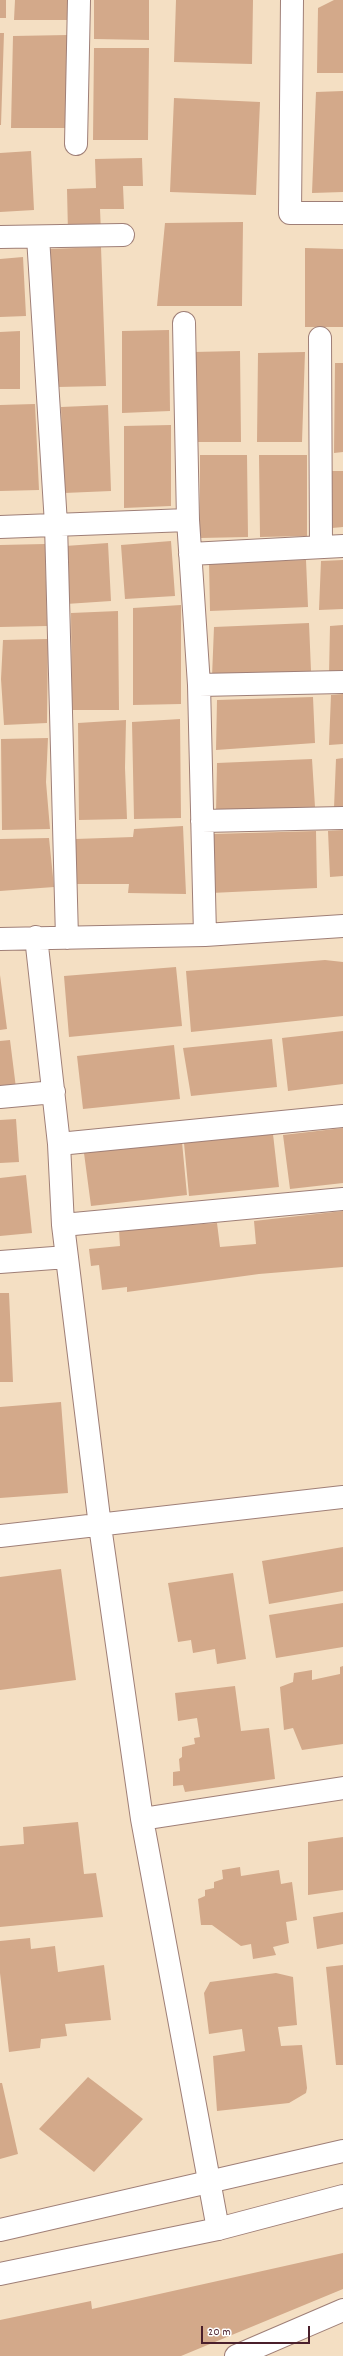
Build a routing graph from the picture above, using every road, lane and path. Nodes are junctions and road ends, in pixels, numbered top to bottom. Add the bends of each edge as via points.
1 (79, 0) edge
2 (292, 0) edge
3 (76, 144) dead end
4 (343, 213) edge
5 (123, 235) dead end
6 (38, 236) junction
7 (0, 237) edge
8 (184, 324) dead end
9 (320, 338) dead end
10 (188, 520) junction
11 (56, 524) junction
12 (0, 527) edge
13 (321, 546) junction
14 (343, 546) edge
15 (190, 554) junction
16 (343, 682) edge
17 (199, 685) junction
18 (343, 818) edge
19 (202, 821) junction
20 (343, 926) edge
21 (205, 935) junction
22 (36, 937) junction
23 (67, 938) junction
24 (0, 939) edge
25 (54, 1092) junction
26 (0, 1097) edge
27 (343, 1116) edge
28 (59, 1144) junction
29 (343, 1199) edge
30 (63, 1225) junction
31 (67, 1257) junction
32 (0, 1262) edge
33 (343, 1497) edge
34 (100, 1526) junction
35 (0, 1536) edge
36 (343, 1788) edge
37 (142, 1819) junction
38 (343, 2151) edge
39 (211, 2181) junction
40 (343, 2196) edge
41 (218, 2229) junction
42 (0, 2230) edge
43 (0, 2274) edge
44 (343, 2310) edge
45 (236, 2356) edge

1 - 3 street
2 - 4 street via 290,213
5 - 6 street
6 - 7 street
6 - 11 street
8 - 10 street
9 - 13 street
10 - 11 street
10 - 15 street
11 - 12 street
11 - 23 street
13 - 14 street
13 - 15 street
15 - 17 street
16 - 17 street
17 - 19 street
18 - 19 street
19 - 21 street
20 - 21 street
21 - 23 street
22 - 23 street
22 - 24 street
22 - 25 street
25 - 26 street
25 - 28 street
27 - 28 street
28 - 30 street
29 - 30 street
30 - 31 street
31 - 32 street
31 - 34 street
33 - 34 street
34 - 35 street
34 - 37 street
36 - 37 street
37 - 39 street
38 - 39 street
39 - 41 street
39 - 42 street
40 - 41 street
41 - 43 street
44 - 45 street

